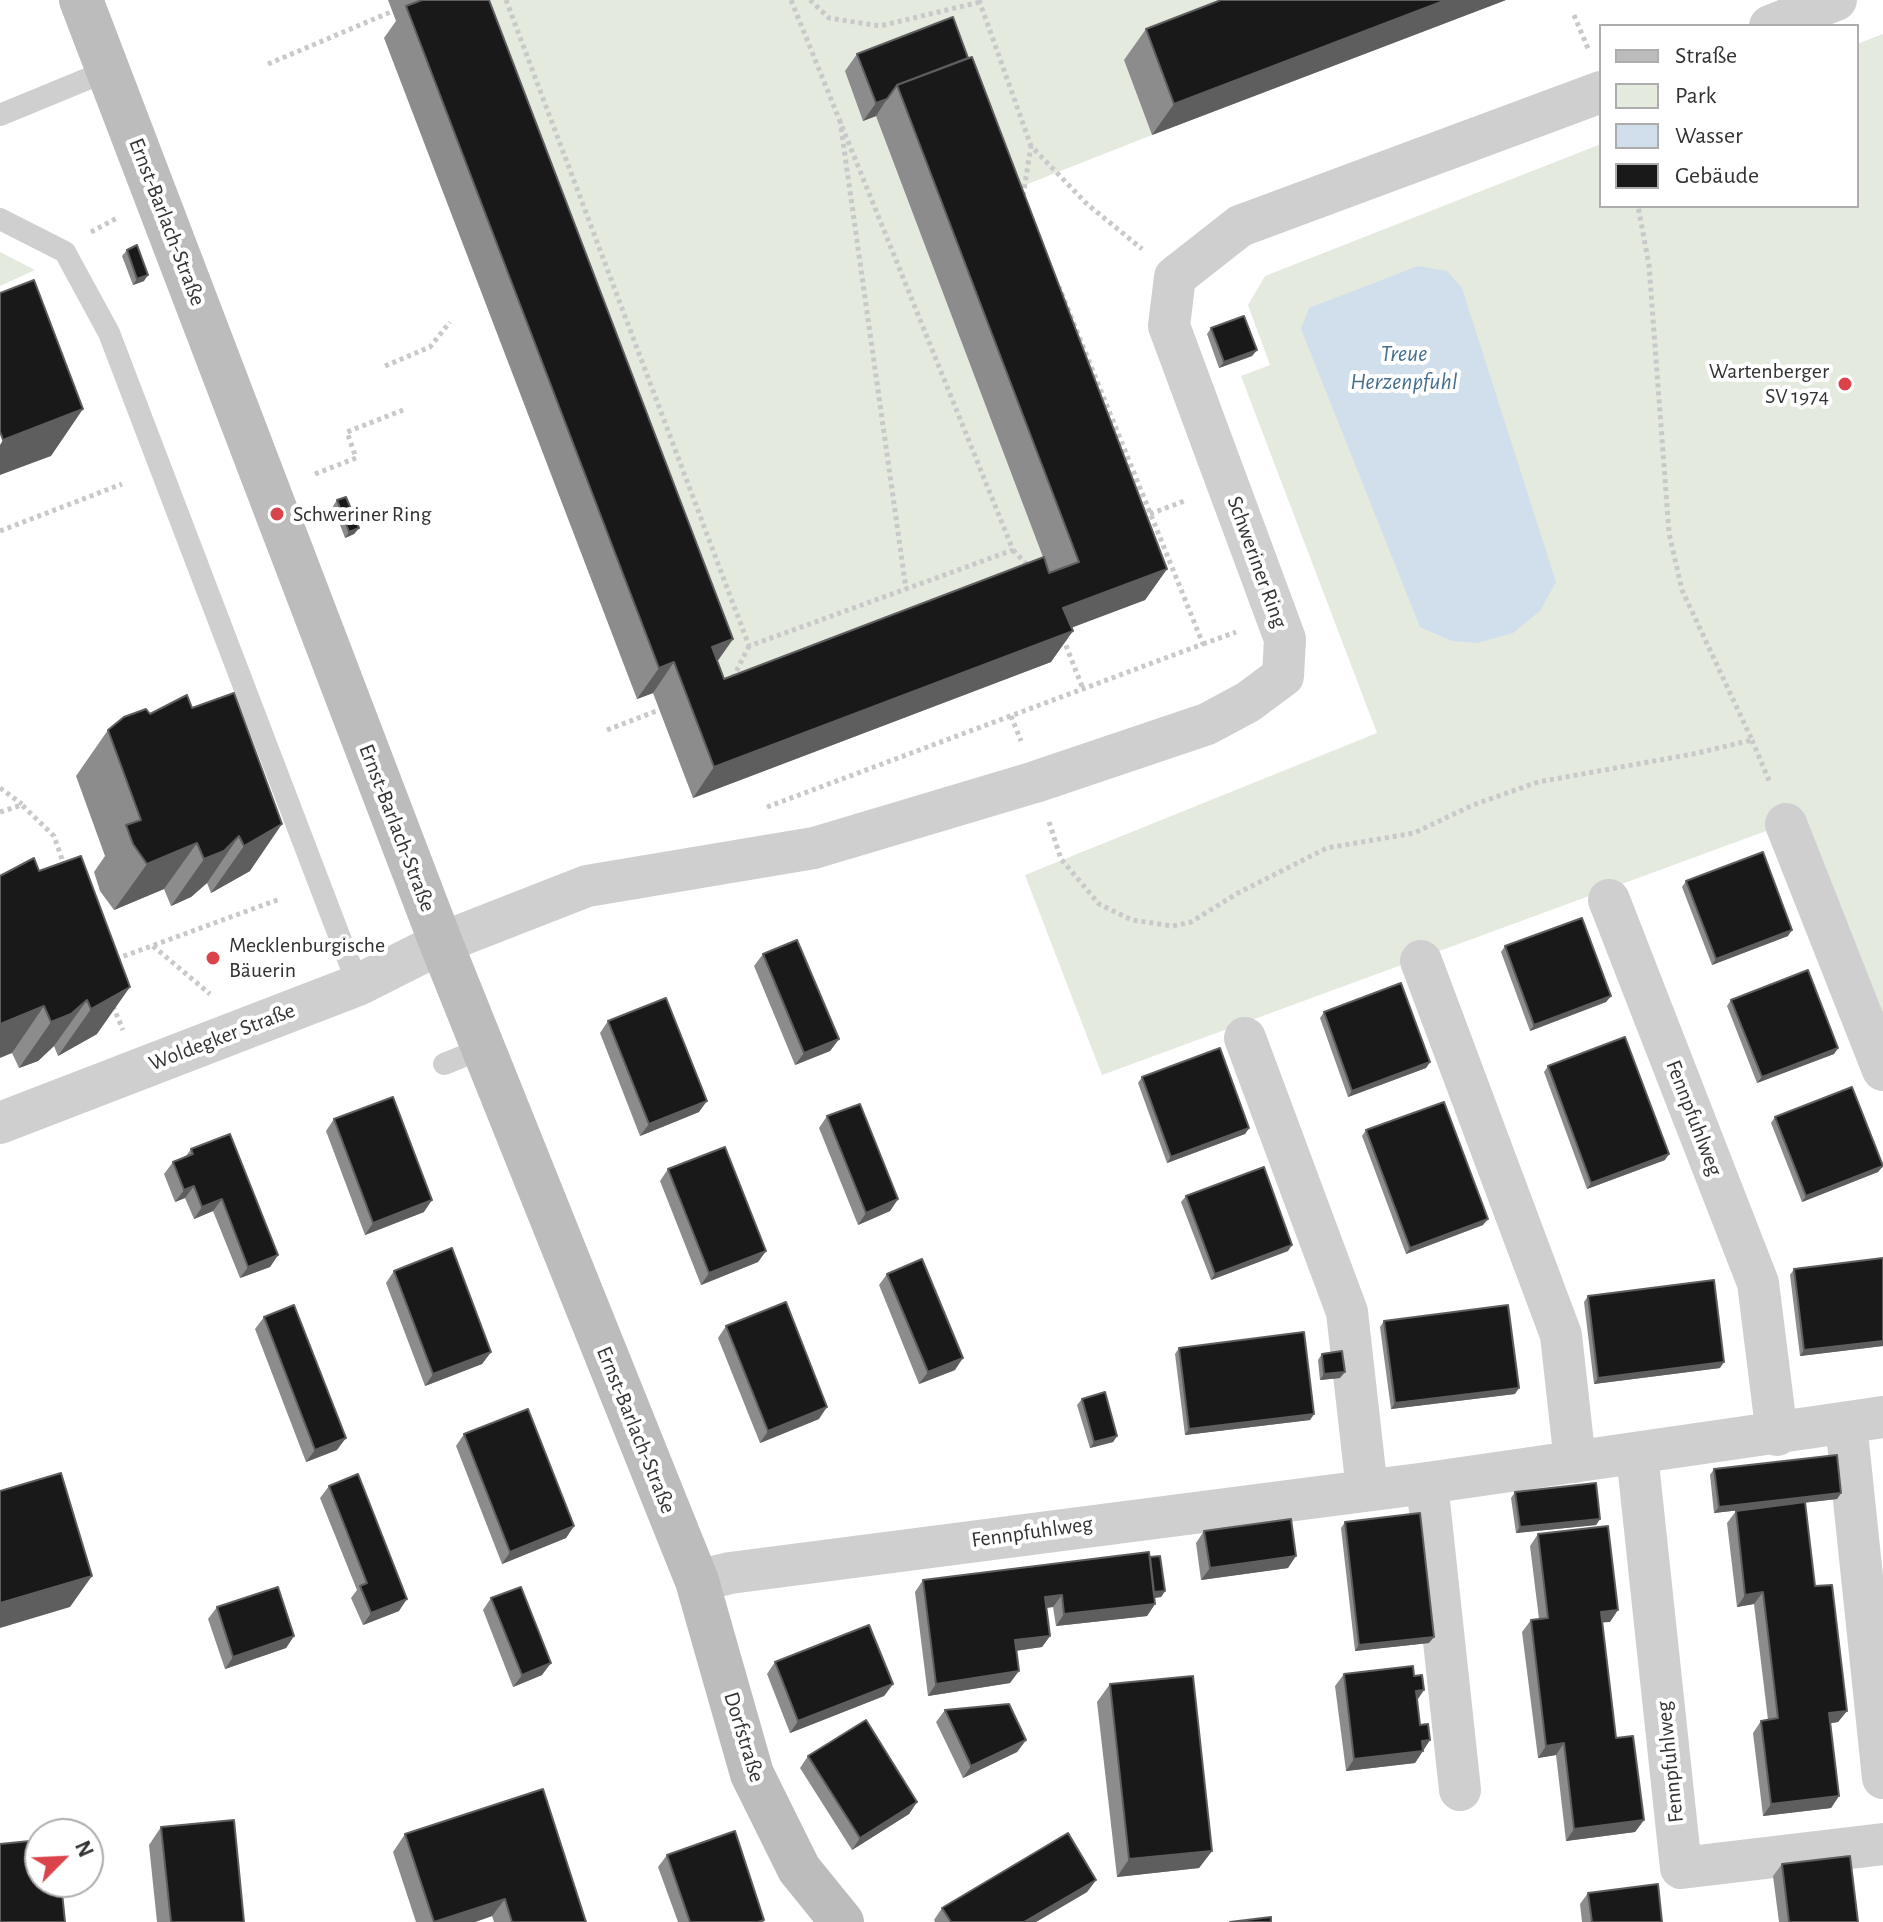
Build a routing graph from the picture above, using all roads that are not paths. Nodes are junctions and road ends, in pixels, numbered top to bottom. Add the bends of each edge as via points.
1 (81, 0) edge
2 (1836, 0) edge
3 (1775, 24) edge
4 (109, 70) junction
5 (1599, 93) edge
6 (0, 115) edge
7 (0, 219) edge
8 (1786, 824) dead end
9 (1609, 900) dead end
10 (441, 943) junction
11 (1421, 961) dead end
12 (358, 985) junction
13 (1245, 1038) dead end
14 (484, 1048) junction
15 (444, 1064) dead end
16 (1883, 1070) edge
17 (0, 1123) edge
18 (1865, 1420) edge
19 (1777, 1435) junction
20 (1637, 1454) junction
21 (1575, 1462) junction
22 (1427, 1483) junction
23 (1367, 1490) junction
24 (697, 1581) junction
25 (1883, 1778) edge
26 (1460, 1790) dead end
27 (1883, 1844) edge
28 (842, 1922) edge

1 - 4 main road, Ernst-Barlach-Straße
2 - 3 street
4 - 6 lane
4 - 10 main road, Ernst-Barlach-Straße
5 - 10 street, Schweriner Ring via 1240,226 1175,277 1169,326 1285,639 1283,676 1248,702 1207,724 1035,782 814,848 587,886
7 - 12 lane via 65,252 109,333
8 - 16 street
9 - 19 street, Fennpfuhlweg via 1758,1283
10 - 12 street, Woldegker Straße
10 - 14 main road, Ernst-Barlach-Straße
11 - 21 street via 1561,1335
12 - 17 street, Woldegker Straße
13 - 23 street via 1347,1312
14 - 15 lane
14 - 24 main road, Ernst-Barlach-Straße
18 - 19 street, Fennpfuhlweg
18 - 25 street, Fennpfuhlweg
19 - 20 street, Fennpfuhlweg
20 - 21 street, Fennpfuhlweg
20 - 27 street, Fennpfuhlweg via 1681,1868
21 - 22 street, Fennpfuhlweg
22 - 23 street, Fennpfuhlweg
22 - 26 street
23 - 24 street, Fennpfuhlweg
24 - 28 main road, Dorfstraße via 752,1774 799,1869

